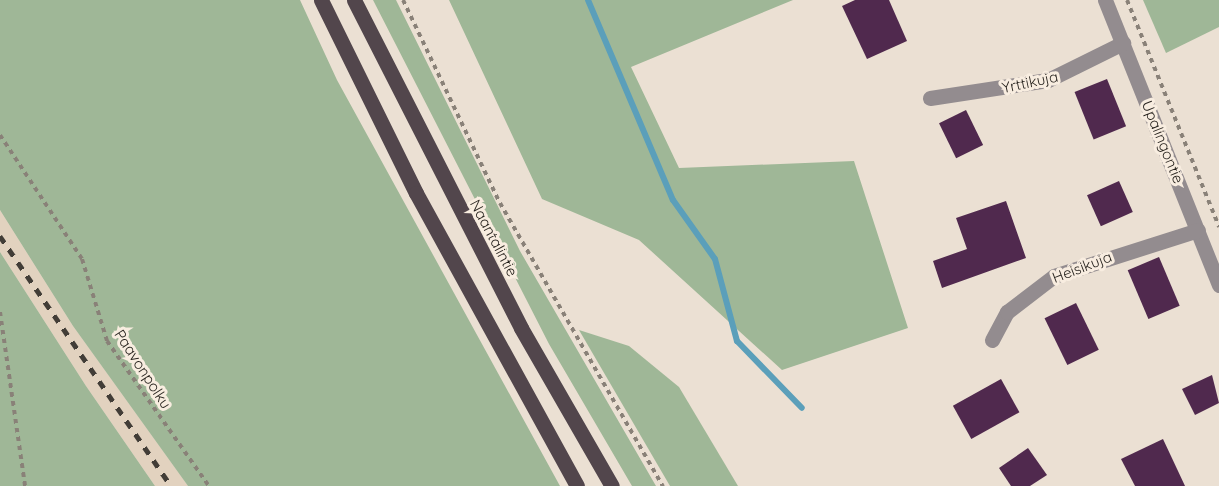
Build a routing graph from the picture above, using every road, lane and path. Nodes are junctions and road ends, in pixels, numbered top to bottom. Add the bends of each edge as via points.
1 (321, 0) edge
2 (354, 0) edge
3 (404, 0) edge
4 (1105, 0) edge
5 (1127, 0) edge
6 (1123, 44) junction
7 (930, 98) dead end
8 (0, 135) edge
9 (1219, 227) edge
10 (1198, 230) junction
11 (1219, 285) edge
12 (0, 312) edge
13 (992, 340) dead end
14 (25, 486) edge
15 (209, 486) edge
16 (577, 486) edge
17 (612, 486) edge
18 (663, 486) edge

1 - 16 main road via 422,203
2 - 17 main road, Naantalintie via 521,328
3 - 18 path via 500,203
4 - 6 street, Upalingontie
5 - 9 path
6 - 7 street, Yrttikuja via 1048,80
6 - 10 street, Upalingontie
8 - 15 path, Paavonpolku via 82,259 107,341
10 - 11 street, Upalingontie
10 - 13 street, Heisikuja via 1054,276 1007,312
12 - 14 path

